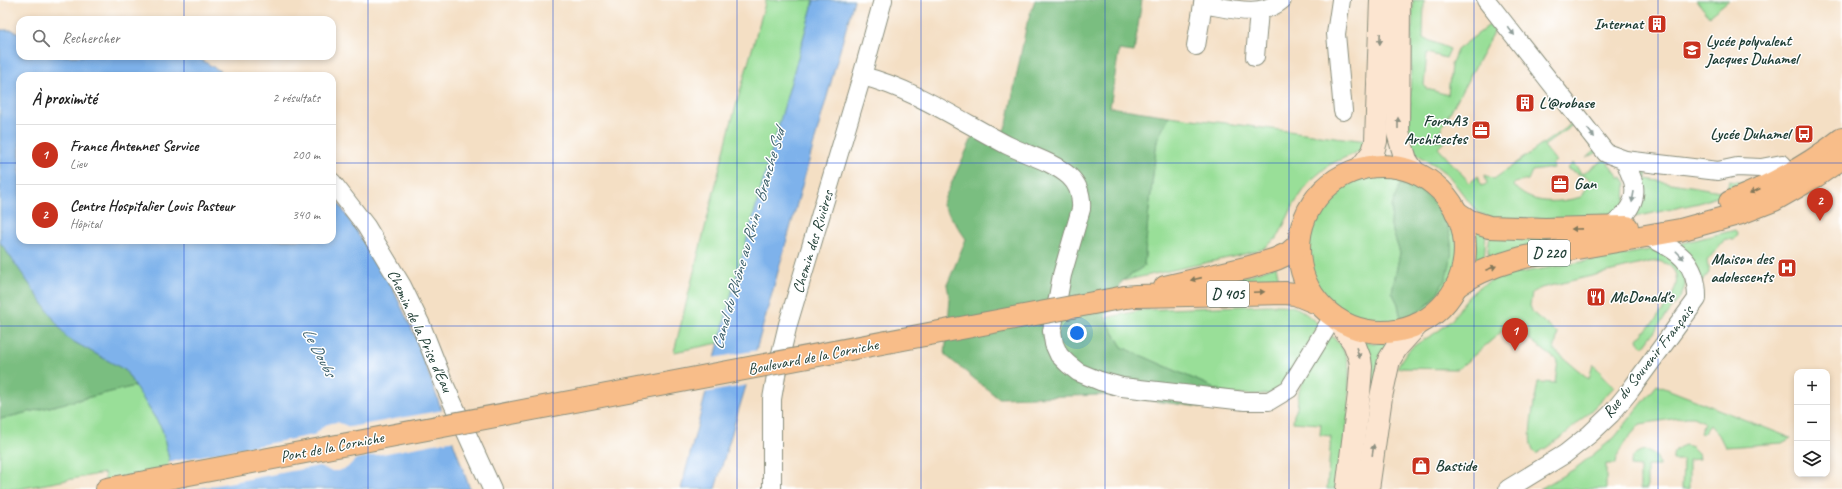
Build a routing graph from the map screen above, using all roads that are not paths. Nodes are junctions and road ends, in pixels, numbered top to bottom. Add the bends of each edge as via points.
1 (882, 0) edge
2 (1282, 0) edge
3 (1341, 0) edge
4 (1486, 0) edge
5 (1385, 1) edge
6 (1204, 2) edge
7 (1259, 11) junction
8 (1196, 46) dead end
9 (1255, 56) dead end
10 (862, 76) junction
11 (1343, 111) dead end
12 (1842, 139) edge
13 (1842, 158) edge
14 (1625, 160) junction
15 (1360, 169) junction
16 (1414, 172) junction
17 (1790, 174) junction
18 (336, 187) edge
19 (1456, 212) junction
20 (1609, 228) junction
21 (1646, 236) junction
22 (1298, 245) junction
23 (1457, 286) junction
24 (1130, 297) junction
25 (1329, 314) junction
26 (1417, 325) junction
27 (490, 418) joint
28 (106, 489) edge
29 (492, 489) edge
30 (772, 489) edge
31 (1347, 489) edge
32 (1368, 489) edge
33 (1508, 489) edge

1 - 10 street, Chemin des Rivières
2 - 7 street via 1272,7
3 - 11 street via 1336,34
4 -> 14 street via 1606,153
5 -> 15 main road via 1376,141 1373,152
16 -> 5 main road via 1406,160 1398,133
6 - 7 street
6 - 8 street
7 - 9 street
10 - 25 street via 896,86 1057,168 1075,183 1082,199 1081,209 1062,275 1052,331 1059,355 1078,372 1122,387 1245,401 1269,401 1289,389
10 - 30 street, Chemin des Rivières via 788,324 777,370 772,399
12 - 17 main road, D 220 via 1810,163
13 - 21 main road, D 220 via 1767,203 1710,223
14 - 17 street via 1718,171 1782,164
14 -> 20 street via 1633,181 1634,197 1624,216
15 - 16 main road via 1388,166
15 - 22 main road via 1336,180 1317,197 1306,214
16 - 19 main road via 1436,186
17 -> 20 main road, D 220 via 1746,196 1682,218
18 - 29 street, Chemin de la Prise d'Eau via 366,226 402,286
20 -> 19 main road, D 220 via 1489,227 1470,221
19 - 23 main road via 1464,232 1465,245 1464,266
23 -> 21 main road, D 220 via 1471,276 1504,262
21 -> 33 street, Rue du Souvenir Français via 1672,248 1686,261 1697,289 1697,299 1610,414 1565,454
22 -> 24 main road, Boulevard de la Corniche / D 405 via 1289,253 1270,261
22 - 25 main road via 1301,272 1306,285
23 - 26 main road, Boulevard de la Corniche via 1443,306
24 -> 25 main road, Boulevard de la Corniche / D 405 via 1285,292 1295,294
24 - 27 main road, Boulevard de la Corniche, bridge
25 - 26 main road, Boulevard de la Corniche via 1354,328 1377,333 1399,331
25 -> 31 main road via 1354,343 1361,367
32 -> 26 main road via 1380,396 1389,360
27 - 28 main road, Pont de la Corniche, bridge

